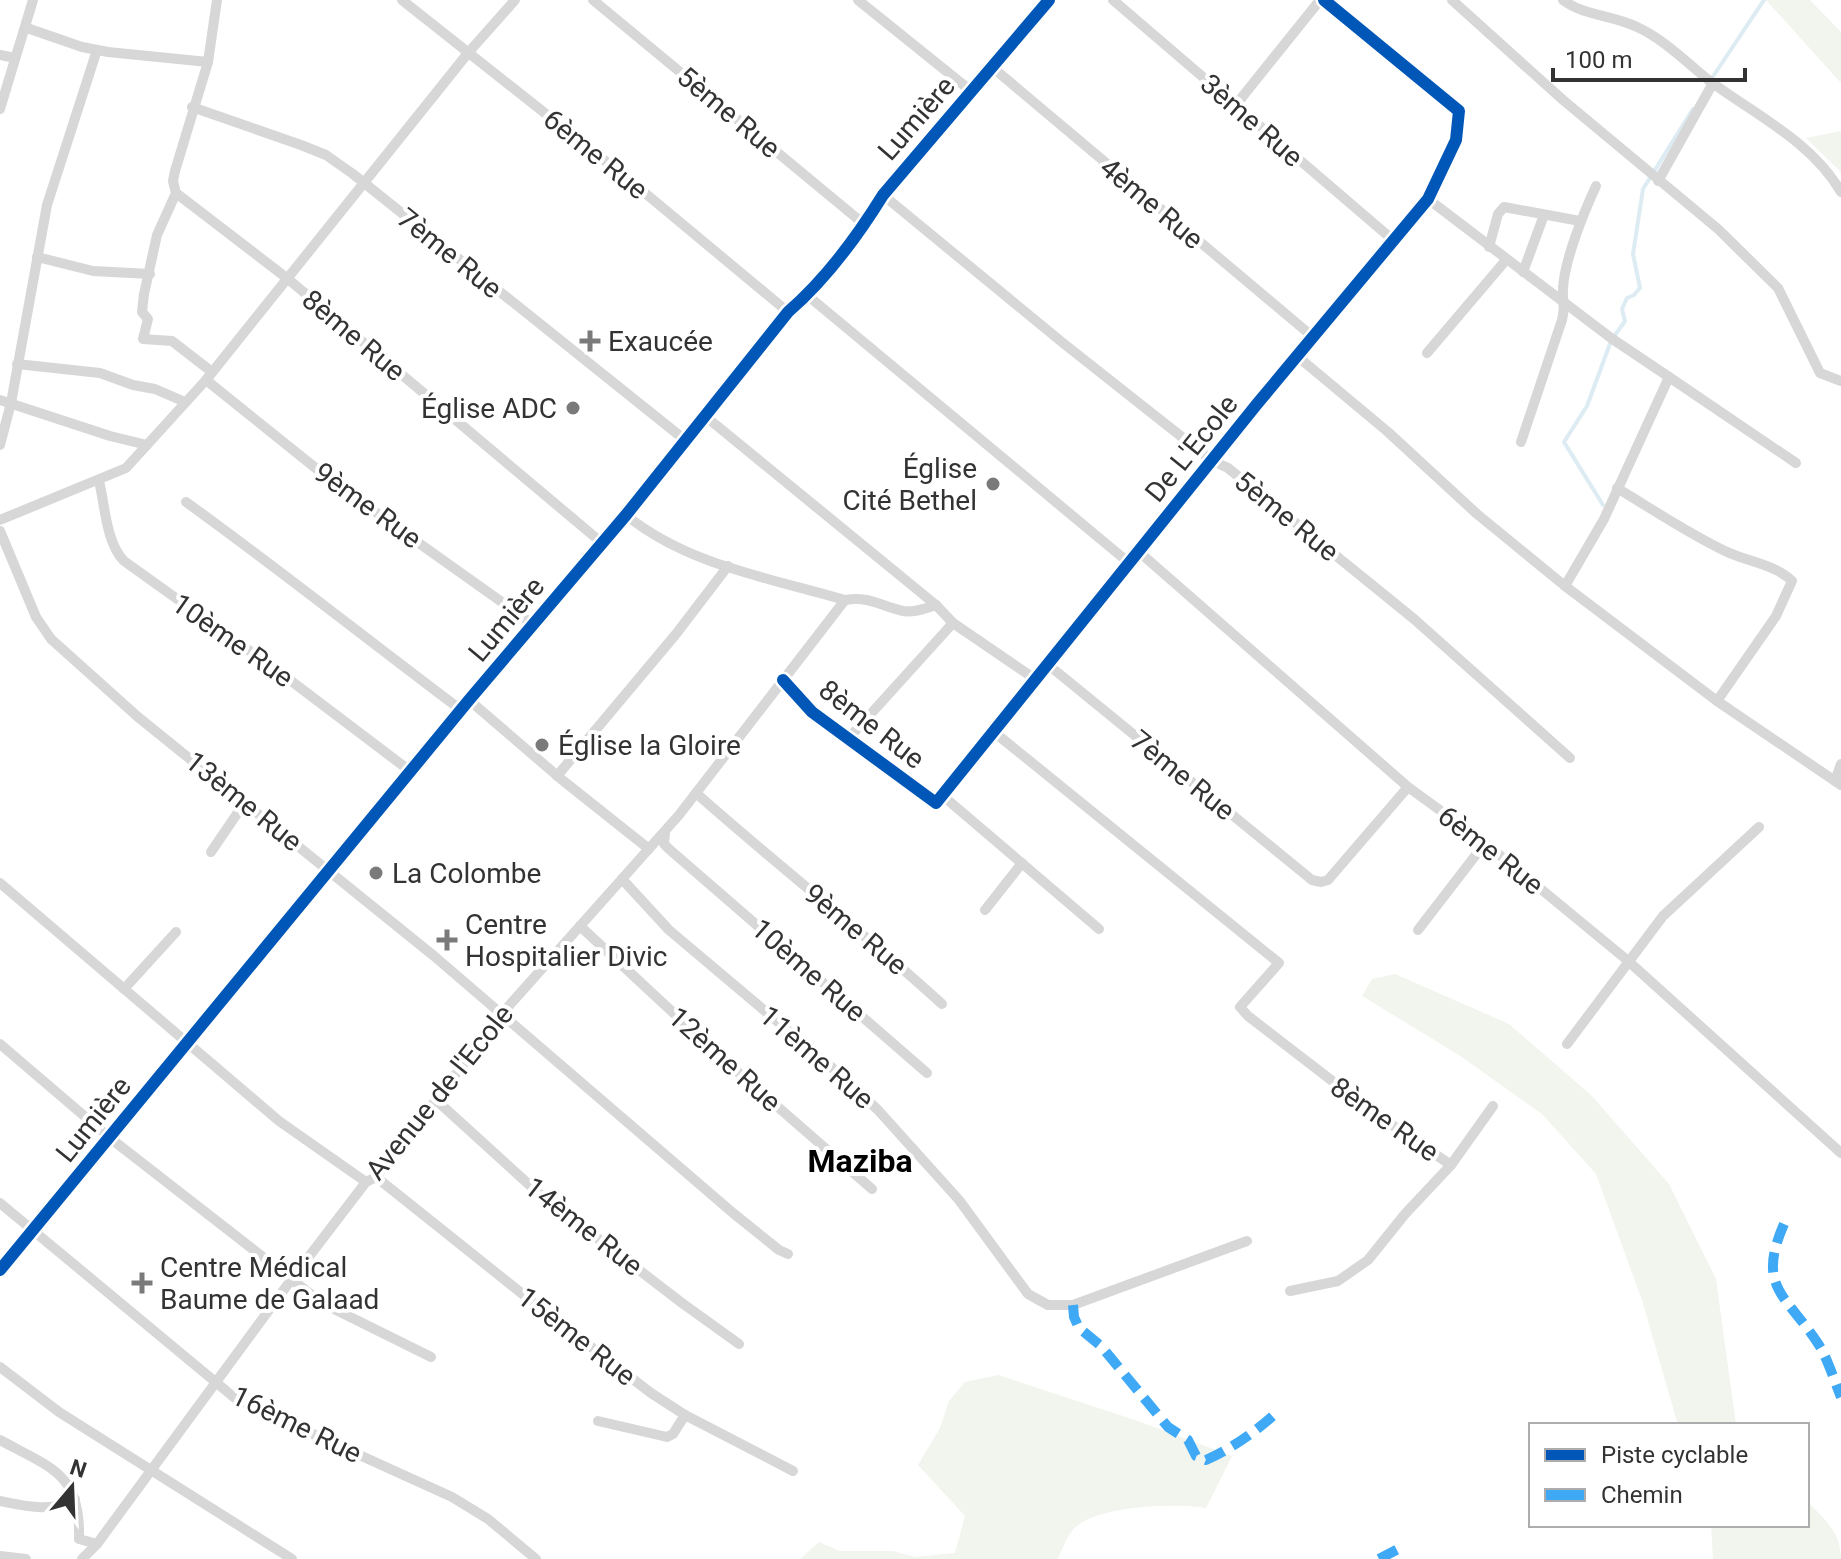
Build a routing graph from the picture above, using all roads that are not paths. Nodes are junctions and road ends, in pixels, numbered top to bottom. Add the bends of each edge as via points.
1 (33, 0) edge
2 (217, 0) edge
3 (402, 0) edge
4 (515, 0) edge
5 (593, 0) edge
6 (858, 0) edge
7 (1049, 0) edge
8 (1113, 0) edge
9 (1322, 0) edge
10 (1452, 0) edge
11 (1563, 0) edge
12 (27, 28) junction
13 (97, 50) junction
14 (468, 53) junction
15 (0, 55) edge
16 (15, 58) junction
17 (208, 62) junction
18 (992, 67) junction
19 (1711, 81) junction
20 (971, 91) junction
21 (1235, 106) junction
22 (192, 107) junction
23 (0, 109) edge
24 (1658, 181) junction
25 (364, 184) junction
26 (1596, 186) dead end
27 (1841, 192) edge
28 (176, 193) junction
29 (883, 195) junction
30 (1428, 199) junction
31 (1544, 215) junction
32 (1580, 221) junction
33 (865, 225) junction
34 (1393, 240) junction
35 (1489, 247) junction
36 (37, 257) junction
37 (1506, 260) junction
38 (1523, 272) junction
39 (150, 274) junction
40 (288, 279) junction
41 (807, 295) junction
42 (1566, 303) junction
43 (788, 312) junction
44 (1313, 337) junction
45 (1427, 353) dead end
46 (1297, 356) junction
47 (17, 364) junction
48 (209, 376) junction
49 (1669, 377) junction
50 (1841, 381) edge
51 (5, 401) edge
52 (185, 402) junction
53 (705, 416) junction
54 (685, 440) junction
55 (1521, 442) dead end
56 (0, 445) edge
57 (147, 445) junction
58 (1211, 460) junction
59 (1796, 463) dead end
60 (99, 481) junction
61 (1617, 488) junction
62 (186, 502) dead end
63 (626, 515) junction
64 (0, 520) edge
65 (0, 531) edge
66 (602, 543) junction
67 (1138, 551) junction
68 (1128, 562) junction
69 (728, 566) junction
70 (1565, 586) junction
71 (845, 600) junction
72 (936, 605) junction
73 (953, 623) junction
74 (534, 625) junction
75 (1046, 663) junction
76 (1035, 679) junction
77 (783, 680) junction
78 (1717, 701) junction
79 (465, 705) junction
80 (994, 732) junction
81 (848, 739) junction
82 (1570, 758) dead end
83 (1841, 764) edge
84 (410, 771) junction
85 (557, 776) junction
86 (1838, 783) edge
87 (1408, 787) junction
88 (696, 793) junction
89 (939, 799) junction
90 (245, 802) junction
91 (1759, 827) dead end
92 (665, 832) junction
93 (1485, 843) junction
94 (649, 849) junction
95 (211, 852) dead end
96 (1022, 863) junction
97 (329, 870) junction
98 (622, 879) junction
99 (0, 883) edge
100 (985, 910) dead end
101 (580, 926) junction
102 (1099, 929) dead end
103 (1418, 930) dead end
104 (176, 932) dead end
105 (1627, 960) junction
106 (124, 989) junction
107 (942, 1004) dead end
108 (502, 1015) junction
109 (186, 1043) junction
110 (0, 1044) edge
111 (1567, 1044) dead end
112 (927, 1073) dead end
113 (436, 1100) junction
114 (1493, 1106) dead end
115 (110, 1138) junction
116 (1841, 1153) edge
117 (1451, 1165) junction
118 (371, 1179) junction
119 (872, 1189) dead end
120 (0, 1203) edge
121 (34, 1231) junction
122 (1247, 1241) dead end
123 (788, 1254) dead end
124 (0, 1270) edge
125 (291, 1280) junction
126 (1290, 1291) dead end
127 (739, 1344) dead end
128 (431, 1357) dead end
129 (0, 1367) edge
130 (215, 1382) junction
131 (685, 1415) junction
132 (598, 1421) dead end
133 (0, 1440) edge
134 (150, 1470) junction
135 (793, 1471) dead end
136 (75, 1499) junction
137 (0, 1501) edge
138 (97, 1544) junction
139 (0, 1556) edge
140 (26, 1559) edge
141 (82, 1559) edge
142 (292, 1559) edge
143 (536, 1559) edge

1 - 12 street
2 - 17 street
3 - 14 street, 6ème Rue
4 - 14 street
5 - 33 street, 5ème Rue
6 - 20 street
7 - 18 street, Lumière
8 - 21 street, 3ème Rue
9 - 21 street
9 - 30 street, De L'Ecole via 1459,111 1456,140
10 - 24 street
11 - 19 street via 1638,27
12 - 13 street
12 - 16 street
13 - 17 street
13 - 36 street via 47,205
14 - 25 street
14 - 43 street, 6ème Rue
15 - 16 street
16 - 23 street
17 - 22 street
18 - 20 street, Lumière
18 - 44 street, 4ème Rue
19 - 24 street
19 - 27 street via 1782,129 1831,175
20 - 29 street, Lumière
21 - 34 street, 3ème Rue
22 - 25 street, 7ème Rue via 326,155
22 - 28 street via 173,181
24 - 50 street via 1718,229 1778,288 1820,373
25 - 40 street
25 - 54 street, 7ème Rue
26 - 32 street
28 - 39 street via 157,235
28 - 40 street, 8ème Rue
29 - 33 street, Lumière
29 - 58 street, 5ème Rue
30 - 34 street, De L'Ecole
30 - 35 street
31 - 32 street
31 - 35 street via 1500,209
31 - 38 street
32 - 42 street via 1562,290
33 - 41 street, Lumière
34 - 44 street, De L'Ecole
35 - 37 street
36 - 39 street via 93,271
36 - 47 street
37 - 38 street
37 - 45 street
38 - 42 street
39 - 48 street, 9ème Rue via 142,300 148,319 143,339 172,341
40 - 48 street
40 - 66 street, 8ème Rue
41 - 43 street, Lumière
41 - 68 street
42 - 49 street
42 - 55 street
43 - 53 street, Lumière
44 - 46 street, De L'Ecole
46 - 58 street, De L'Ecole
46 - 70 street
47 - 51 street
47 - 52 street via 100,373
48 - 52 street
48 - 74 street, 9ème Rue via 333,482
49 - 59 street
49 - 61 street
51 - 56 street
51 - 57 street
52 - 57 street
53 - 54 street, Lumière
53 - 72 street
54 - 63 street, Lumière
57 - 60 street via 126,468
58 - 67 street, De L'Ecole
58 - 82 street, 5ème Rue via 1228,468 1414,619
60 - 64 street
60 - 84 street, 10ème Rue via 117,555
61 - 70 street
61 - 78 street via 1695,535 1792,581 1776,616
62 - 79 street via 342,621
63 - 66 street, Lumière
63 - 69 street via 676,549
65 - 90 street, 13ème Rue via 36,617 51,639
66 - 74 street, Lumière
67 - 68 street, De L'Ecole
67 - 87 street, 6ème Rue
68 - 75 street, De L'Ecole
69 - 71 street
69 - 85 street
70 - 78 street
71 - 72 street via 862,597 903,611
71 - 77 street, Avenue de l'Ecole
72 - 73 street
73 - 76 street
73 - 81 street
74 - 79 street, Lumière
75 - 76 street, De L'Ecole
75 - 87 street, 7ème Rue via 1312,880 1328,880
76 - 80 street, De L'Ecole
77 - 81 street, 8ème Rue via 812,712
77 - 88 street, Avenue de l'Ecole
78 - 86 street
79 - 84 street, Lumière
79 - 85 street
80 - 89 street, De L'Ecole
80 - 117 street, 8ème Rue via 1279,963 1240,1007 1248,1016
81 - 89 street, 8ème Rue
83 - 86 street
84 - 97 street, Lumière
85 - 94 street
87 - 93 street, 6ème Rue
88 - 92 street, Avenue de l'Ecole
88 - 107 street, 9ème Rue
89 - 96 street, 8ème Rue
90 - 95 street
90 - 97 street, 13ème Rue
91 - 105 street via 1663,916
92 - 94 street, Avenue de l'Ecole
92 - 112 street, 10ème Rue via 669,849
93 - 103 street
93 - 105 street, 6ème Rue
94 - 98 street, Avenue de l'Ecole
96 - 100 street
96 - 102 street, 8ème Rue
97 - 108 street, 13ème Rue
97 - 109 street, Lumière
98 - 101 street, Avenue de l'Ecole
98 - 122 street, 11ème Rue via 669,930 878,1110 959,1200 1028,1294 1048,1305 1073,1305
99 - 106 street, 15ème Rue
101 - 108 street, Avenue de l'Ecole
101 - 119 street, 12ème Rue
104 - 106 street
105 - 111 street
105 - 116 street, 6ème Rue
106 - 109 street, 15ème Rue
108 - 113 street, Avenue de l'Ecole
108 - 123 street, 13ème Rue
109 - 115 street, Lumière
109 - 118 street, 15ème Rue via 279,1121
110 - 115 street
113 - 118 street, Avenue de l'Ecole
113 - 127 street, 14ème Rue via 536,1191
114 - 117 street
115 - 121 street, Lumière
115 - 125 street
117 - 126 street via 1368,1260 1338,1281
118 - 125 street, Avenue de l'Ecole
118 - 131 street, 15ème Rue
120 - 121 street, 16ème Rue
121 - 124 street, Lumière
121 - 130 street, 16ème Rue
125 - 128 street via 322,1303
125 - 130 street, Avenue de l'Ecole
129 - 134 street
130 - 134 street, Avenue de l'Ecole
130 - 143 street, 16ème Rue via 236,1399 452,1497
131 - 132 street via 667,1437
131 - 135 street, 15ème Rue
133 - 136 street via 57,1471
134 - 138 street, Avenue de l'Ecole
134 - 142 street
136 - 137 street via 56,1507
136 - 138 street via 79,1539
138 - 141 street, Avenue de l'Ecole
139 - 140 street

